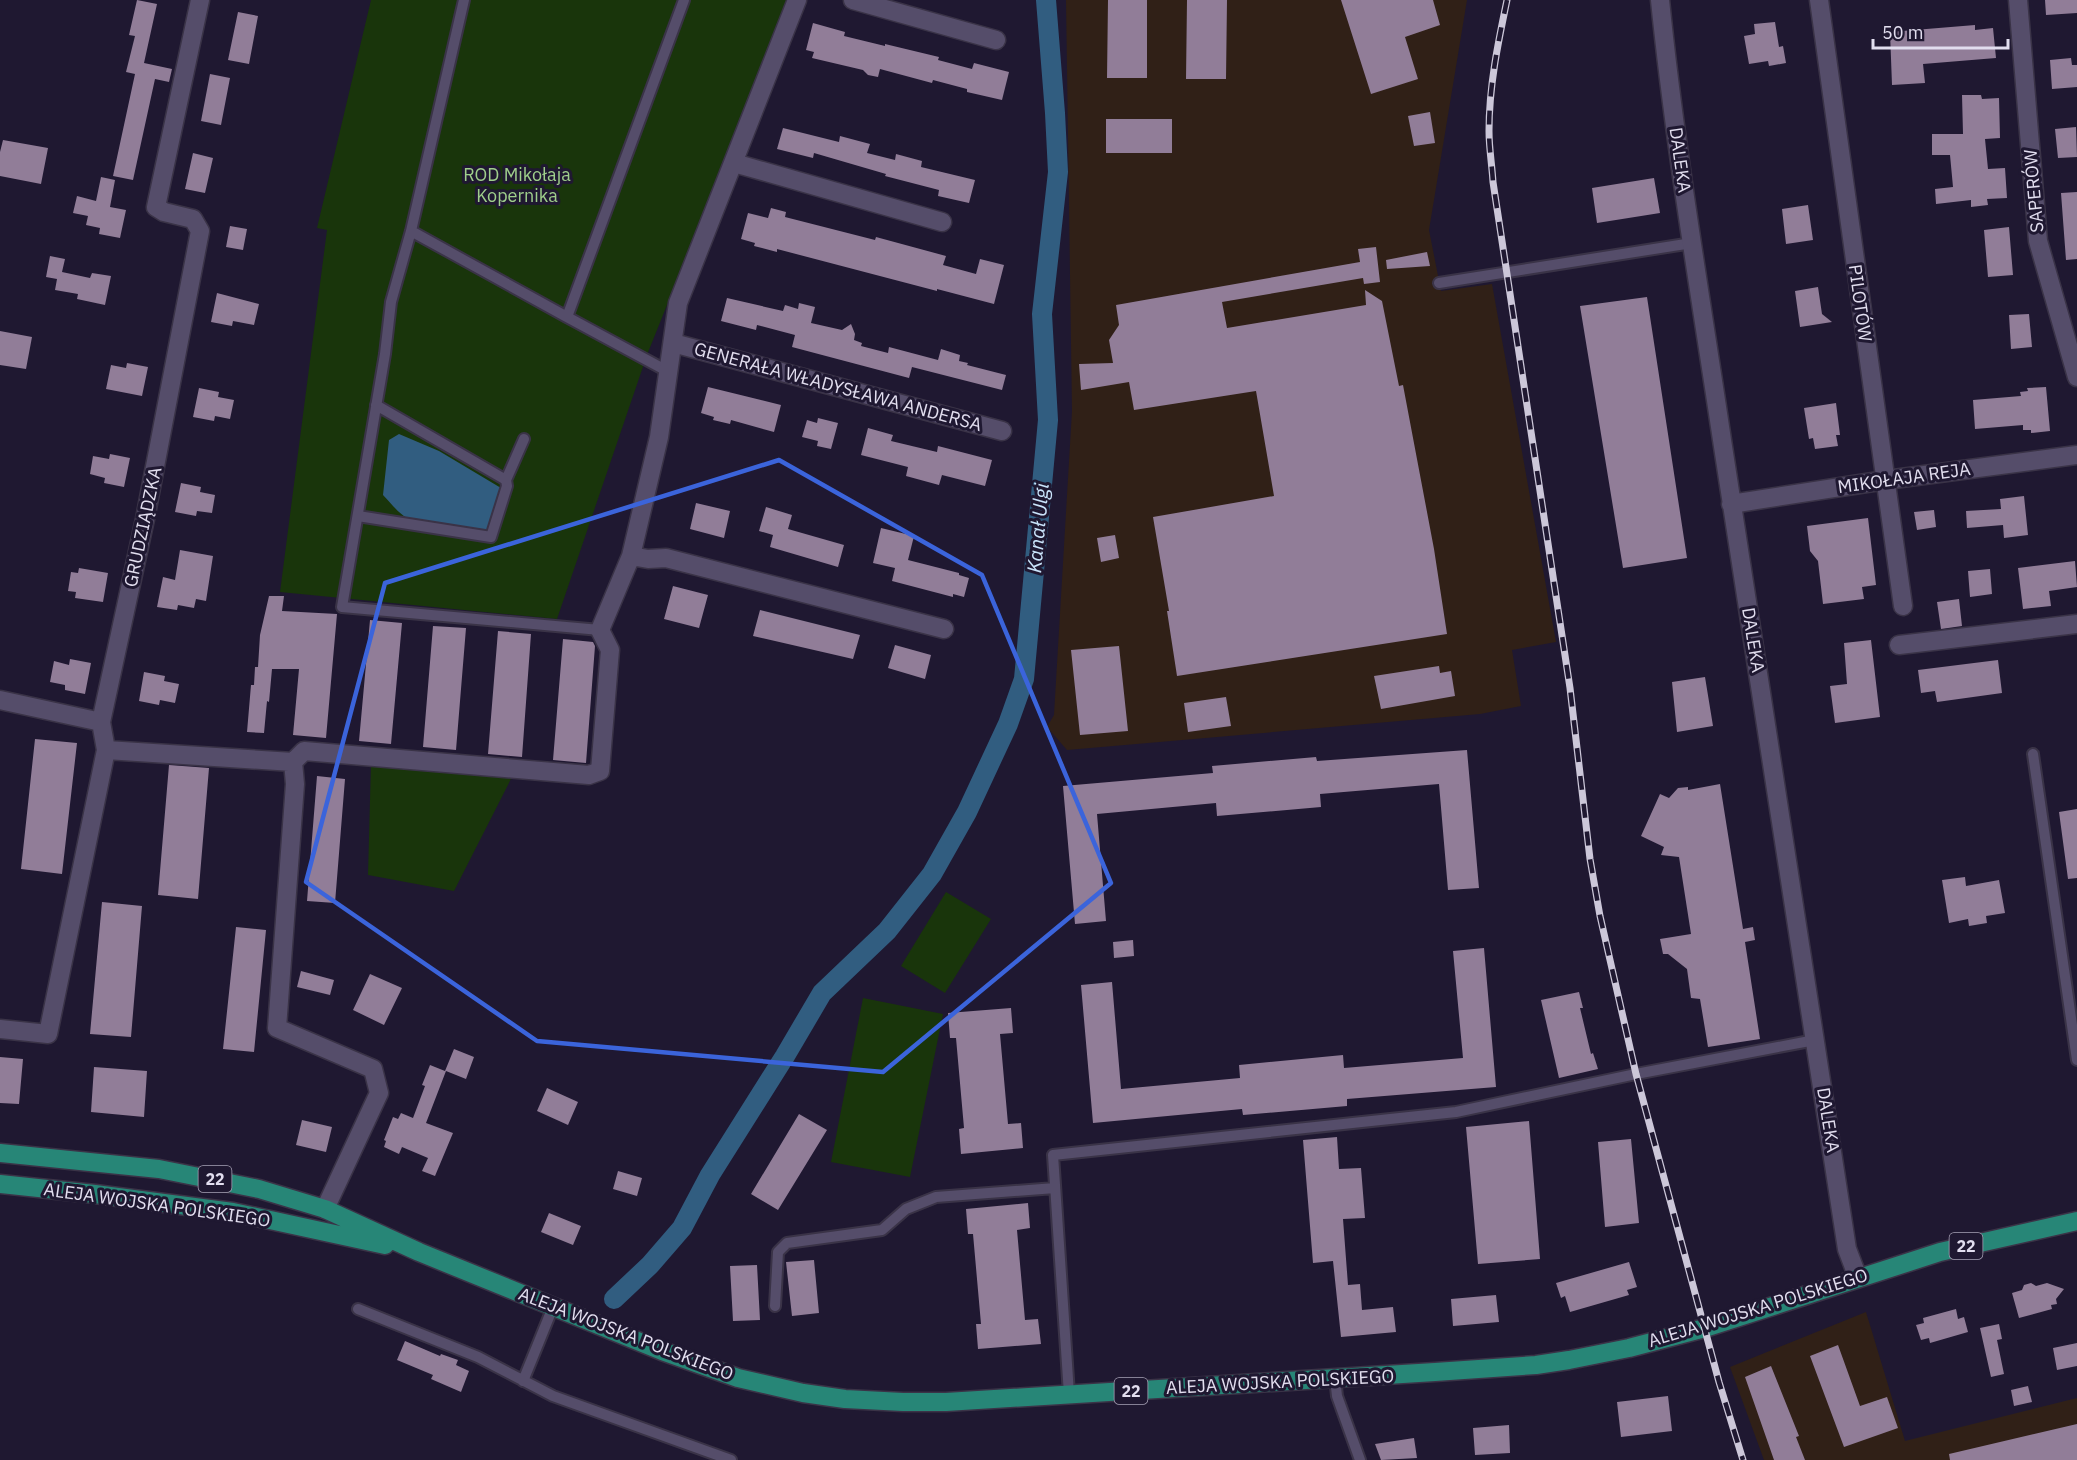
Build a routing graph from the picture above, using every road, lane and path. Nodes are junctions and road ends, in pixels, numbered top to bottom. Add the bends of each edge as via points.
1 (200, 0) edge
2 (464, 0) edge
3 (684, 0) edge
4 (797, 0) edge
5 (853, 0) edge
6 (1660, 0) edge
7 (1819, 0) edge
8 (2018, 0) edge
9 (996, 40) dead end
10 (734, 163) junction
11 (942, 222) dead end
12 (411, 231) junction
13 (1692, 243) junction
14 (1439, 283) dead end
15 (567, 316) junction
16 (673, 343) junction
17 (669, 372) junction
18 (2077, 376) edge
19 (376, 405) junction
20 (1002, 431) dead end
21 (524, 439) dead end
22 (2077, 455) edge
23 (506, 480) junction
24 (1886, 480) junction
25 (1731, 504) junction
26 (358, 516) junction
27 (631, 556) junction
28 (1903, 606) dead end
29 (2077, 624) edge
30 (944, 629) dead end
31 (600, 630) junction
32 (1899, 645) dead end
33 (0, 700) edge
34 (101, 722) junction
35 (106, 750) junction
36 (2033, 754) dead end
37 (293, 762) junction
38 (0, 1029) edge
39 (1815, 1040) junction
40 (2077, 1060) edge
41 (0, 1153) edge
42 (0, 1184) edge
43 (1055, 1188) junction
44 (325, 1209) junction
45 (2077, 1221) edge
46 (419, 1252) junction
47 (1858, 1278) junction
48 (775, 1306) dead end
49 (553, 1307) junction
50 (358, 1309) dead end
51 (1335, 1378) junction
52 (523, 1381) junction
53 (1069, 1394) junction
54 (731, 1460) edge
55 (1360, 1460) edge

1 - 34 street, GRUDZIĄDZKA via 156,207 193,219 200,231 145,519
2 - 12 lane
3 - 15 lane
4 - 10 street, GENERAŁA WŁADYSŁAWA ANDERSA
5 - 9 street
6 - 13 street, DALEKA
7 - 24 street, PILOTÓW
8 - 18 street, SAPERÓW via 2038,241
10 - 11 street
10 - 16 street, GENERAŁA WŁADYSŁAWA ANDERSA via 678,303
12 - 15 lane
12 - 19 lane via 391,302
13 - 14 lane
13 - 25 street, DALEKA
15 - 17 lane
16 - 17 street, GENERAŁA WŁADYSŁAWA ANDERSA
16 - 20 street, GENERAŁA WŁADYSŁAWA ANDERSA
17 - 27 street, GENERAŁA WŁADYSŁAWA ANDERSA via 659,437
19 - 23 lane
19 - 26 lane
21 - 23 lane
22 - 24 street, MIKOŁAJA REJA
23 - 26 lane via 491,537
24 - 25 street, MIKOŁAJA REJA
24 - 28 street, PILOTÓW
25 - 39 street, DALEKA
26 - 31 lane via 342,607
27 - 30 street via 666,558
27 - 31 street, GENERAŁA WŁADYSŁAWA ANDERSA
29 - 32 street
31 - 37 street via 610,650 600,771 589,775 304,751
33 - 34 street
34 - 35 street, GRUDZIĄDZKA
35 - 37 street
35 - 38 street, GRUDZIĄDZKA via 48,1034
36 - 40 lane
37 - 44 street via 296,784 277,1028 373,1069 379,1093
39 - 43 lane via 1456,1112 1053,1155
39 - 47 street, DALEKA via 1847,1249
41 - 44 main road, ALEJA WOJSKA POLSKIEGO / 22 via 185,1173
42 - 46 main road, ALEJA WOJSKA POLSKIEGO / 22 via 232,1212
43 - 48 lane via 936,1197 906,1209 882,1230 787,1243 778,1252
43 - 53 lane
44 - 46 main road, ALEJA WOJSKA POLSKIEGO / 22
45 - 47 main road, ALEJA WOJSKA POLSKIEGO / 22 via 1940,1252
46 - 49 main road, ALEJA WOJSKA POLSKIEGO / 22
47 - 51 main road, ALEJA WOJSKA POLSKIEGO / 22 via 1705,1328 1599,1354 1503,1368
49 - 52 lane
49 - 53 main road, ALEJA WOJSKA POLSKIEGO / 22 via 705,1368 803,1393 903,1402
50 - 52 lane via 478,1357
51 - 53 main road, ALEJA WOJSKA POLSKIEGO / 22
51 - 55 lane via 1337,1396
52 - 54 lane via 553,1396

